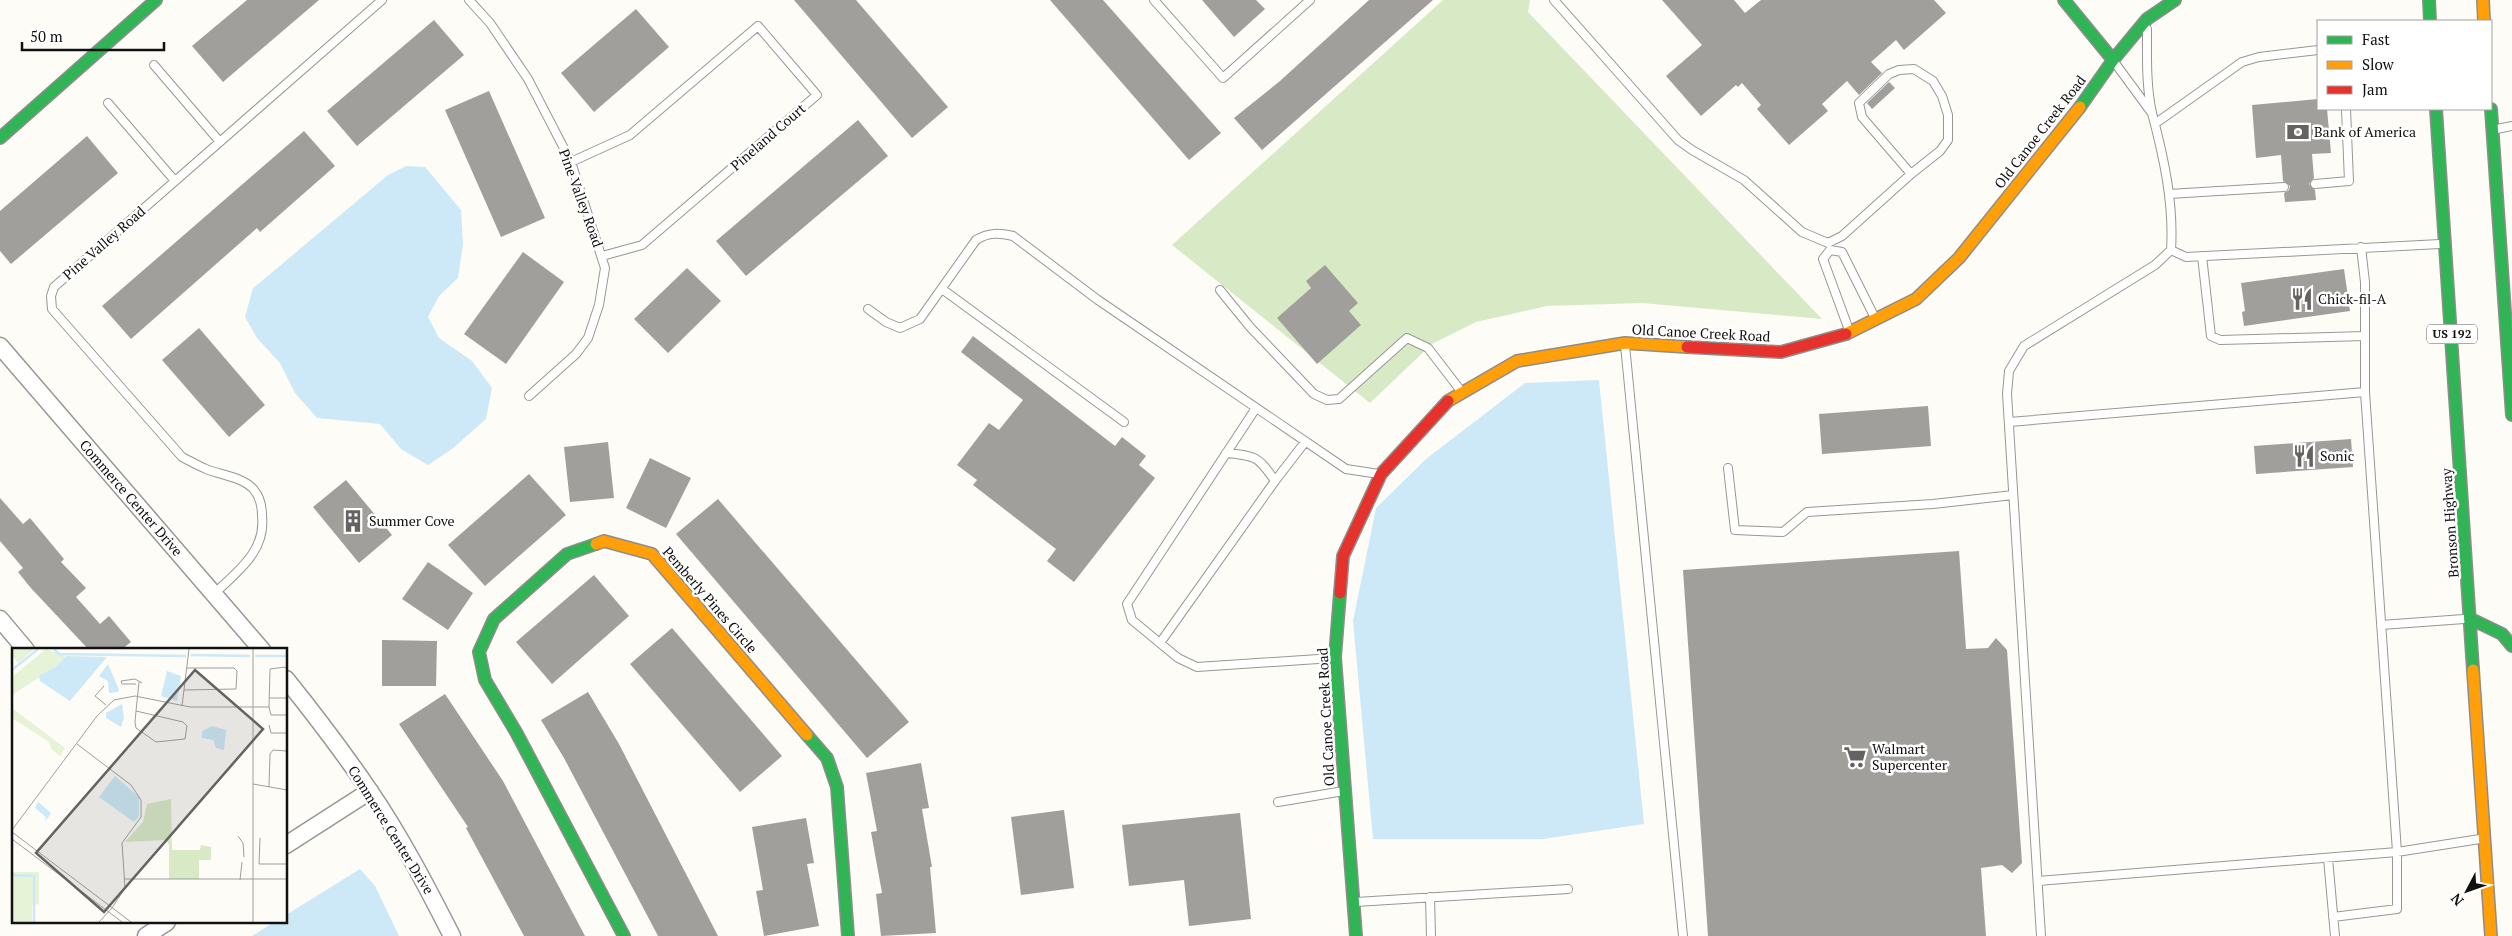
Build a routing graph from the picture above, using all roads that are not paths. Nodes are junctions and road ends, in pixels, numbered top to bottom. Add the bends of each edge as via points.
1 (156, 0) edge
2 (382, 0) edge
3 (469, 0) edge
4 (1154, 0) edge
5 (1310, 0) edge
6 (1554, 0) edge
7 (2064, 0) edge
8 (2176, 0) edge
9 (2429, 0) edge
10 (2483, 0) edge
11 (2147, 18) junction
12 (2430, 20) edge
13 (2484, 20) edge
14 (2317, 50) edge
15 (2113, 60) junction
16 (154, 65) dead end
17 (108, 103) dead end
18 (2346, 110) edge
19 (2436, 110) edge
20 (2490, 110) edge
21 (2152, 113) junction
22 (2156, 124) junction
23 (2512, 126) edge
24 (2492, 129) junction
25 (0, 138) edge
26 (220, 142) junction
27 (571, 162) junction
28 (1911, 174) junction
29 (175, 181) junction
30 (2315, 184) dead end
31 (2284, 187) dead end
32 (2169, 194) junction
33 (2446, 244) junction
34 (1829, 246) junction
35 (2361, 247) junction
36 (2171, 250) junction
37 (602, 256) junction
38 (2202, 256) junction
39 (942, 289) junction
40 (1220, 290) dead end
41 (868, 309) dead end
42 (1876, 320) junction
43 (1850, 332) junction
44 (2364, 336) junction
45 (1625, 344) junction
46 (0, 346) edge
47 (1462, 392) junction
48 (2364, 392) junction
49 (529, 396) dead end
50 (1256, 408) junction
51 (2512, 415) edge
52 (1124, 422) dead end
53 (2009, 422) junction
54 (1304, 442) junction
55 (1226, 453) junction
56 (1728, 468) dead end
57 (1381, 474) junction
58 (1275, 481) junction
59 (2013, 495) junction
60 (214, 593) junction
61 (0, 619) edge
62 (2471, 619) junction
63 (2381, 625) junction
64 (1160, 643) junction
65 (2512, 646) edge
66 (24, 648) edge
67 (260, 648) edge
68 (1336, 657) junction
69 (288, 681) edge
70 (370, 791) junction
71 (1346, 791) junction
72 (1278, 802) dead end
73 (2485, 838) junction
74 (288, 843) edge
75 (2397, 852) junction
76 (2328, 858) junction
77 (2038, 881) junction
78 (1568, 889) dead end
79 (1430, 897) junction
80 (1354, 902) junction
81 (2333, 917) junction
82 (164, 924) edge
83 (146, 936) edge
84 (452, 936) edge
85 (624, 936) edge
86 (848, 936) edge
87 (1356, 936) edge
88 (1432, 936) edge
89 (1683, 936) edge
90 (2041, 936) edge
91 (2335, 936) edge
92 (2491, 936) edge

1 - 25 main road
2 - 26 lane, Pine Valley Road
3 - 27 lane, Pine Valley Road via 490,23 528,79
4 - 5 lane via 1223,78
6 - 34 lane via 1678,140 1744,180 1802,232
7 - 15 main road
8 - 11 main road, Old Canoe Creek Road
9 - 12 main road
10 - 13 main road
11 - 15 main road, Old Canoe Creek Road
11 - 21 lane via 2147,68
14 - 22 lane via 2242,62
15 - 21 lane
15 - 42 main road, Old Canoe Creek Road via 2069,122 1960,258 1916,299
16 - 26 lane
17 - 29 lane
18 - 30 lane via 2349,181
19 - 33 main road, Bronson Highway / US 192
20 - 24 main road
21 - 22 lane
22 - 32 lane
23 - 24 lane
24 - 51 main road
26 - 29 lane, Pine Valley Road
27 - 37 lane, Pine Valley Road
27 - 37 lane, Pineland Court via 630,135 758,26 817,95 642,245
28 - 28 lane via 1940,151 1948,140 1949,131 1942,96 1933,81 1914,69 1889,74 1859,103 1862,117
28 - 34 lane
29 - 60 lane, Pine Valley Road via 54,286 52,309 182,456 254,490 264,528 258,547 245,565
31 - 32 lane
32 - 36 lane via 2173,221
33 - 35 lane
33 - 62 main road, Bronson Highway / US 192
34 - 42 lane via 1842,252
34 - 43 lane via 1824,260
35 - 38 lane
35 - 44 lane via 2365,282
36 - 38 lane via 2186,256
36 - 53 lane via 2155,265 2024,346 2009,371
37 - 49 lane, Pine Valley Road via 605,268 599,305 588,338 576,354
38 - 44 lane via 2211,336 2220,340
39 - 41 lane via 920,319 900,328
39 - 50 lane via 976,240 985,234 1013,236 1098,300
39 - 52 lane
40 - 47 lane via 1299,380 1314,394 1327,400 1339,399 1406,338 1428,348
42 - 43 main road, Old Canoe Creek Road
43 - 45 main road, Old Canoe Creek Road via 1781,352
44 - 48 lane
45 - 47 main road, Old Canoe Creek Road via 1516,361
45 - 89 lane
46 - 60 street, Commerce Center Drive
47 - 57 main road, Old Canoe Creek Road via 1444,403
48 - 53 lane
48 - 63 lane
50 - 54 lane
50 - 55 lane
53 - 59 lane
54 - 57 lane via 1346,469
54 - 58 lane
55 - 58 lane via 1252,455
55 - 64 lane via 1127,604 1132,620
56 - 59 lane via 1735,530 1783,532 1807,512
57 - 68 main road, Old Canoe Creek Road via 1343,556
58 - 64 lane
59 - 77 lane
60 - 67 street, Commerce Center Drive
61 - 66 street
62 - 63 lane
62 - 65 main road via 2502,634
62 - 73 main road, Bronson Highway / US 192
63 - 75 lane
64 - 68 lane via 1178,658 1197,667
68 - 71 main road, Old Canoe Creek Road
69 - 70 street, Commerce Center Drive
70 - 74 street
70 - 84 street, Commerce Center Drive
71 - 72 lane
71 - 80 main road, Old Canoe Creek Road
73 - 75 lane
73 - 92 main road, Bronson Highway / US 192
75 - 76 lane
75 - 81 lane via 2397,910
76 - 77 lane
76 - 81 lane
77 - 90 lane
78 - 79 lane
79 - 80 lane
79 - 88 lane
80 - 87 main road, Old Canoe Creek Road
81 - 91 lane
82 - 83 street
85 - 86 main road, Pemberly Pines Circle via 485,680 479,652 494,619 559,560 604,540 652,554 827,758 837,787

